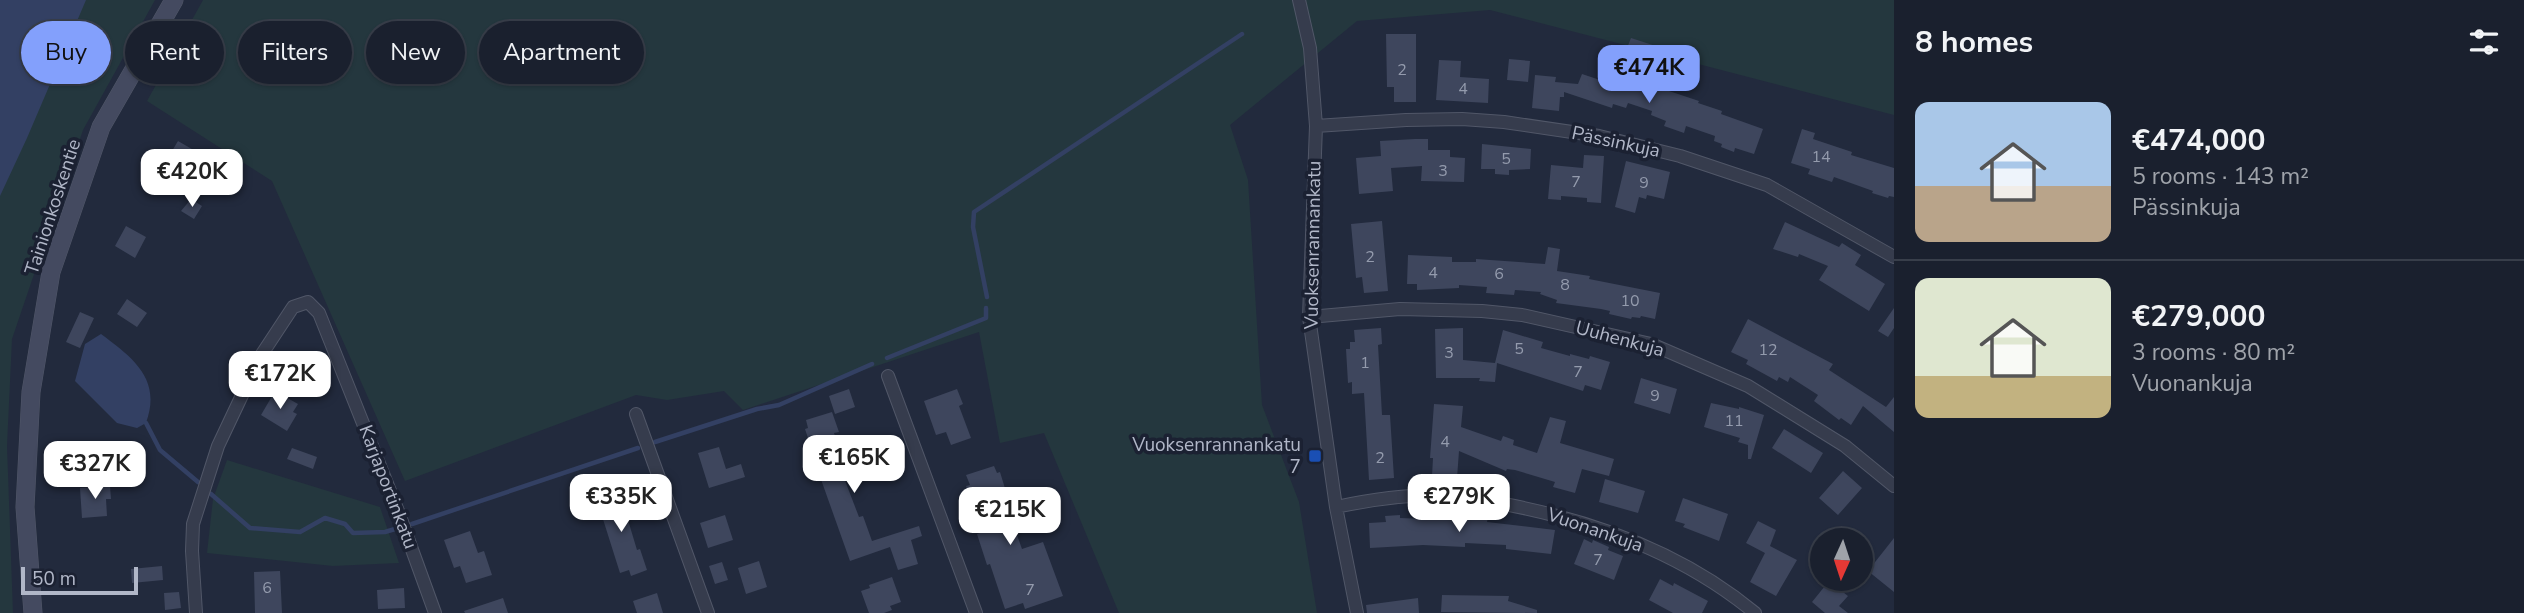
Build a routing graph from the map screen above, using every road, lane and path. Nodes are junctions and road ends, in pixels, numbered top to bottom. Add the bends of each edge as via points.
1 (174, 0) edge
2 (1299, 0) edge
3 (1316, 125) junction
4 (1894, 257) edge
5 (1309, 317) junction
6 (888, 376) dead end
7 (636, 414) dead end
8 (1894, 486) edge
9 (1336, 507) junction
10 (33, 613) edge
11 (196, 613) edge
12 (435, 613) edge
13 (708, 613) edge
14 (976, 613) edge
15 (1357, 613) edge
16 (1755, 613) edge

1 - 10 main road, Tainionkoskentie via 101,127 51,272 32,392 27,469 25,508
2 - 3 street, Vuoksenrannankatu via 1310,48
3 - 4 street, Pässinkuja via 1462,119 1599,136 1679,156 1767,186
3 - 5 street, Vuoksenrannankatu
5 - 8 street, Uuhenkuja via 1400,309 1482,311 1522,315 1651,344 1748,386 1845,446
5 - 9 street, Vuoksenrannankatu
6 - 14 street
7 - 13 street
9 - 15 street, Vuoksenrannankatu
9 - 16 street, Vuonankuja via 1438,495 1570,518 1691,568
11 - 12 street, Karjaportinkatu via 193,524 218,446 260,357 293,307 308,302 319,313

